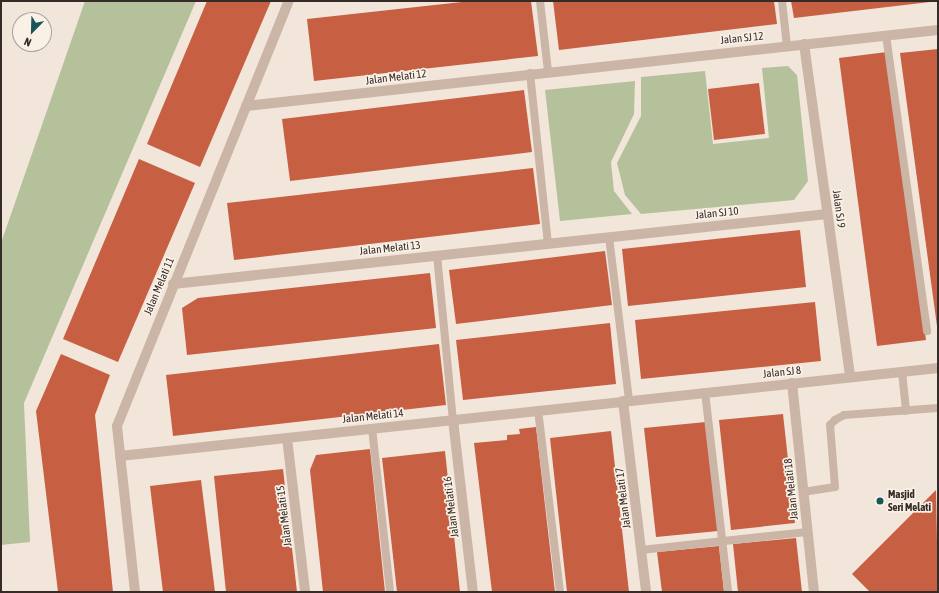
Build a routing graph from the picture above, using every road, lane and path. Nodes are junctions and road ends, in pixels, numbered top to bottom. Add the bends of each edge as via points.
1 (289, 1) edge
2 (540, 1) edge
3 (782, 1) edge
4 (938, 30) edge
5 (886, 35) junction
6 (804, 44) junction
7 (787, 46) junction
8 (548, 71) junction
9 (530, 73) junction
10 (246, 106) junction
11 (827, 214) junction
12 (609, 237) junction
13 (548, 244) junction
14 (437, 256) junction
15 (173, 284) junction
16 (928, 331) dead end
17 (938, 368) edge
18 (902, 372) junction
19 (850, 377) junction
20 (792, 383) junction
21 (705, 392) junction
22 (626, 401) junction
23 (938, 408) edge
24 (538, 410) junction
25 (906, 410) junction
26 (453, 420) junction
27 (372, 428) junction
28 (287, 438) junction
29 (120, 456) junction
30 (803, 492) junction
31 (808, 532) junction
32 (722, 541) junction
33 (641, 550) junction
34 (135, 592) edge
35 (305, 592) edge
36 (390, 592) edge
37 (473, 592) edge
38 (560, 592) edge
39 (646, 592) edge
40 (728, 592) edge
41 (814, 592) edge

1 - 10 street, Jalan Melati 11
2 - 8 lane
3 - 7 lane
4 - 5 street, Jalan SJ 12
5 - 6 street, Jalan SJ 12
5 - 16 lane
6 - 7 street, Jalan SJ 12
6 - 11 street, Jalan SJ 9
7 - 8 street, Jalan SJ 12
8 - 9 street, Jalan Melati 12
9 - 10 street, Jalan Melati 12
9 - 13 lane
10 - 15 street, Jalan Melati 11
11 - 12 street, Jalan SJ 10
11 - 19 street, Jalan SJ 9
12 - 13 street, Jalan Melati 13
12 - 22 lane
13 - 14 street, Jalan Melati 13
14 - 15 street, Jalan Melati 13
14 - 26 lane
15 - 29 street, Jalan Melati 11 via 117,426
17 - 18 street, Jalan SJ 8
18 - 19 street, Jalan SJ 8
18 - 25 lane
19 - 20 street, Jalan SJ 8
20 - 21 street, Jalan SJ 8
20 - 30 street, Jalan Melati 18
21 - 22 street, Jalan SJ 8
21 - 32 lane
22 - 24 street, Jalan Melati 14
22 - 33 street, Jalan Melati 17
23 - 25 lane
24 - 26 street, Jalan Melati 14
24 - 38 lane
25 - 30 lane via 844,415 835,420 830,425 835,487
26 - 27 street, Jalan Melati 14
26 - 37 street, Jalan Melati 16
27 - 28 street, Jalan Melati 14
27 - 36 lane
28 - 29 street, Jalan Melati 14
28 - 35 street, Jalan Melati 15
29 - 34 street, Jalan Melati 11
30 - 31 street, Jalan Melati 18
31 - 32 lane
31 - 41 street, Jalan Melati 18
32 - 33 lane
32 - 40 lane
33 - 39 street, Jalan Melati 17

